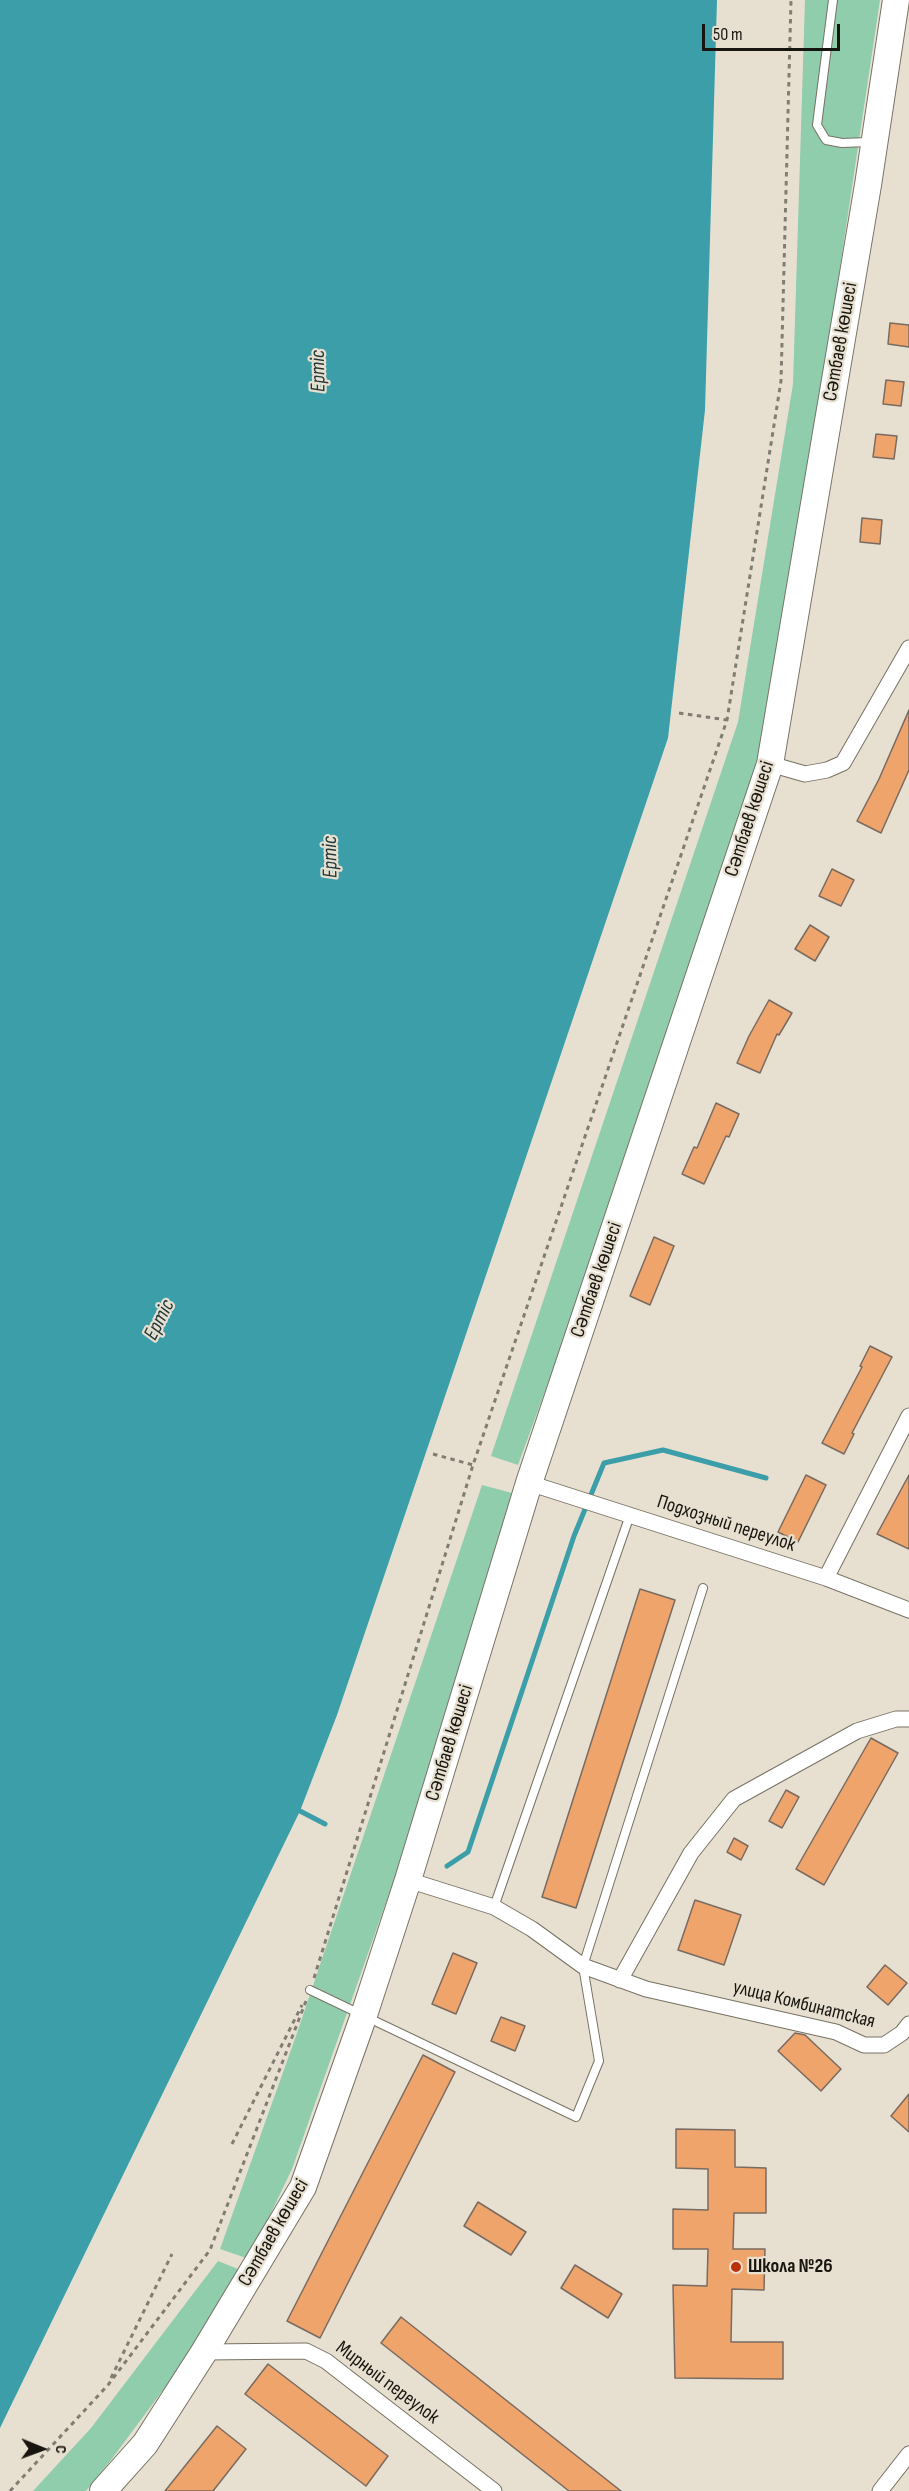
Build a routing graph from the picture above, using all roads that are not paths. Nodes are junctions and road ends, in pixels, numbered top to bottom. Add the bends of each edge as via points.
1 (833, 0) edge
2 (896, 0) edge
3 (874, 142) junction
4 (909, 648) edge
5 (770, 764) junction
6 (909, 1416) edge
7 (529, 1483) junction
8 (630, 1515) junction
9 (826, 1578) junction
10 (703, 1588) dead end
11 (909, 1610) edge
12 (909, 1719) edge
13 (408, 1880) junction
14 (494, 1907) junction
15 (583, 1966) junction
16 (620, 1980) junction
17 (310, 1990) road end
18 (364, 2015) junction
19 (909, 2024) edge
20 (204, 2352) junction
21 (909, 2454) edge
22 (103, 2491) edge
23 (494, 2491) edge
24 (880, 2491) edge

1 - 3 lane via 817,125 826,140
2 - 3 main road, Сәтбаев көшесі
3 - 5 main road, Сәтбаев көшесі
4 - 5 street via 843,763 805,774
5 - 7 main road, Сәтбаев көшесі
6 - 9 street
7 - 8 street, Подхозный переулок
7 - 13 main road, Сәтбаев көшесі
8 - 9 street, Подхозный переулок
8 - 14 lane
9 - 11 street, Подхозный переулок
10 - 15 lane
12 - 16 street via 858,1731 734,1799 691,1853
13 - 14 street, улица Комбинатская
13 - 18 main road, Сәтбаев көшесі
14 - 15 street, улица Комбинатская
15 - 16 street, улица Комбинатская
15 - 18 lane via 599,2061 576,2117
16 - 19 street, улица Комбинатская via 836,2032 864,2045 884,2045
17 - 18 lane
18 - 20 main road, Сәтбаев көшесі via 303,2187
20 - 22 main road, Сәтбаев көшесі via 145,2444
20 - 23 street, Мирный переулок via 306,2351 326,2361
21 - 24 street

